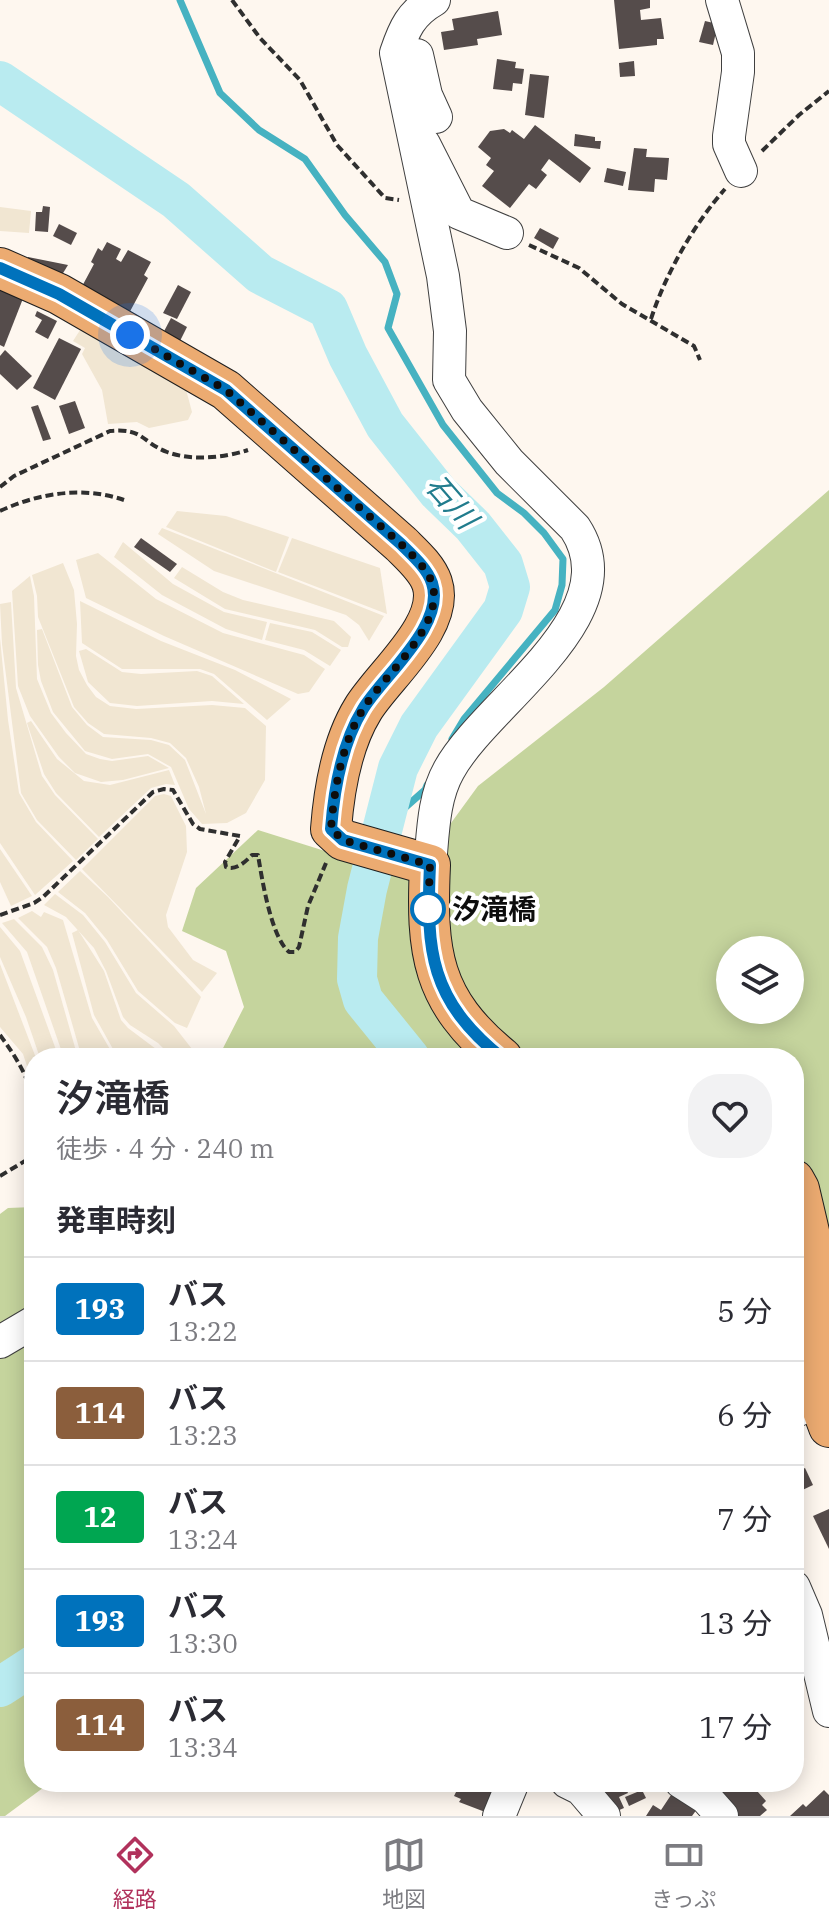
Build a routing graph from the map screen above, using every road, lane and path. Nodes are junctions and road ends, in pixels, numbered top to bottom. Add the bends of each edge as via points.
1 (232, 0) edge
2 (434, 0) edge
3 (722, 0) edge
4 (423, 121) junction
5 (741, 171) dead end
6 (425, 199) junction
7 (507, 233) joint
8 (0, 268) edge
9 (700, 360) dead end
10 (277, 434) junction
11 (0, 487) edge
12 (124, 500) dead end
13 (0, 511) edge
14 (339, 837) junction
15 (426, 864) junction
16 (0, 915) edge
17 (0, 1035) edge
18 (490, 1048) edge
19 (24, 1074) edge
20 (24, 1162) edge
21 (0, 1176) edge
22 (804, 1210) edge
23 (804, 1300) edge
24 (24, 1328) edge
25 (0, 1342) edge
26 (804, 1351) edge
27 (814, 1413) edge
28 (804, 1610) edge
29 (829, 1711) edge
30 (509, 1792) edge
31 (583, 1792) edge
32 (697, 1792) edge
33 (499, 1816) edge
34 (604, 1816) edge
35 (722, 1816) edge

1 - 6 path via 300,80 337,145 368,181 385,198
2 - 4 street via 415,12 396,53
3 - 5 street via 738,53 729,144
4 - 6 street
4 - 7 street via 429,150 459,213
6 - 15 street via 449,307 449,380 509,462 575,528 582,539 589,582 576,616 555,647 448,771
7 - 9 path via 579,268 622,304 694,346
8 - 10 main road via 59,294 226,390
10 - 11 path via 268,443 240,452 186,457 166,452 136,432 110,431
10 - 14 main road via 401,544 432,583 434,609 422,633 362,711 343,758 331,829
12 - 13 path via 61,493
14 - 15 main road
14 - 16 path via 322,868 295,952 281,940 258,855 226,867 240,836 200,829 173,790 153,792 43,897
15 - 18 main road via 430,951 440,981 456,1013
17 - 19 path
20 - 21 path
22 - 23 main road via 810,1236
24 - 25 street
26 - 27 main road
28 - 29 street
30 - 33 street
31 - 34 street
32 - 35 street

